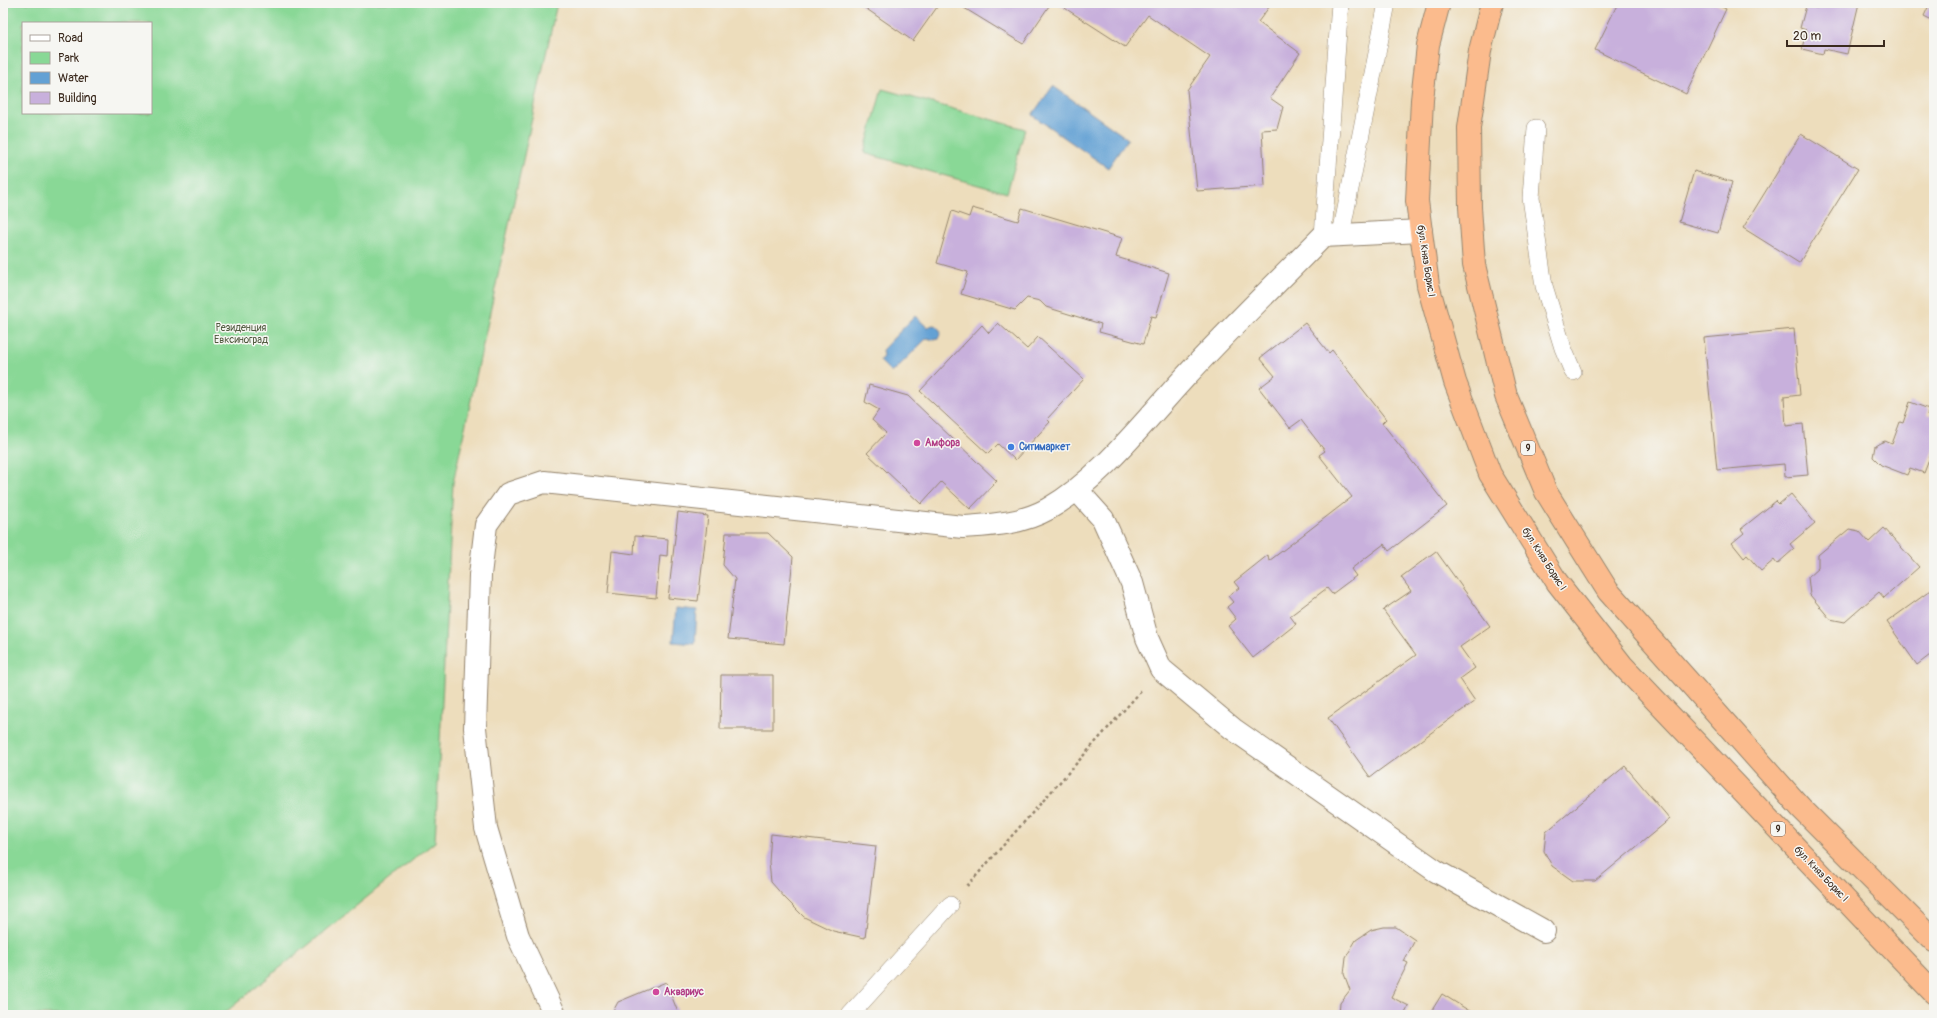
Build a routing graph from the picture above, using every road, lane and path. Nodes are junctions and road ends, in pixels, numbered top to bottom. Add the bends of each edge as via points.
1 (1340, 3) edge
2 (1387, 3) edge
3 (1439, 3) edge
4 (1492, 3) edge
5 (1536, 128) dead end
6 (1421, 231) junction
7 (1332, 235) junction
8 (1574, 372) dead end
9 (1077, 490) junction
10 (1161, 669) junction
11 (950, 905) joint
12 (1544, 931) dead end
13 (1934, 941) edge
14 (1934, 993) edge
15 (555, 1015) edge
16 (850, 1015) edge

1 - 7 lane
2 - 7 lane
3 - 6 highway, бул. Княз Борис I / 9 via 1428,44 1422,100 1417,201
4 - 13 highway, 9 via 1480,51 1469,128 1474,265 1506,396 1546,492 1608,591 1801,808
5 - 8 lane via 1531,198 1544,286 1563,348
6 - 7 street
6 - 14 highway, бул. Княз Борис I / 9 via 1428,285 1443,338 1456,382 1490,474 1556,582 1622,665
7 - 9 street via 1188,373
9 - 10 street via 1103,519 1132,583 1147,638
9 - 15 street via 1047,510 1014,523 962,527 544,482 508,494 486,525 480,575 475,728 486,828 518,936
10 - 11 path
10 - 12 street via 1233,729 1436,871
11 - 16 lane

